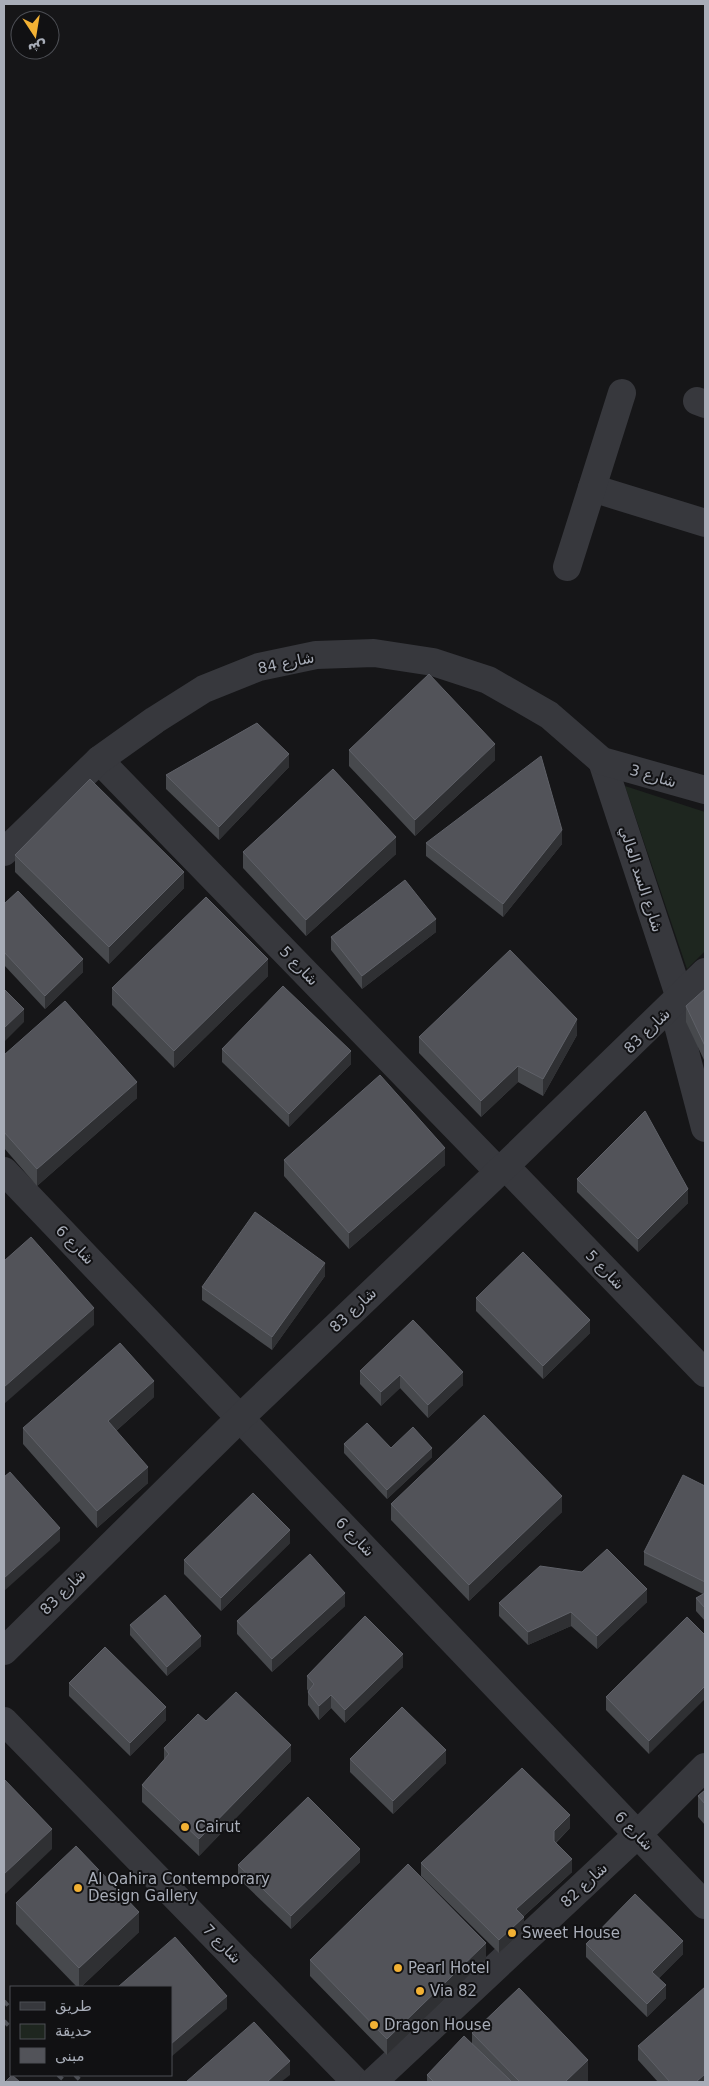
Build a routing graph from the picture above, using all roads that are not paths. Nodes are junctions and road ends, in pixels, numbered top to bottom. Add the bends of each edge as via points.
1 (622, 393) dead end
2 (592, 488) junction
3 (705, 523) edge
4 (567, 567) dead end
5 (99, 760) junction
6 (602, 761) junction
7 (705, 790) edge
8 (4, 852) edge
9 (705, 972) edge
10 (676, 1002) junction
11 (705, 1128) edge
12 (502, 1169) junction
13 (4, 1171) edge
14 (705, 1373) edge
15 (241, 1417) junction
16 (4, 1651) edge
17 (4, 1721) edge
18 (705, 1767) edge
19 (638, 1834) junction
20 (705, 1905) edge
21 (356, 2082) edge
22 (373, 2082) edge

1 - 2 street
2 - 3 street
2 - 4 street
5 - 6 street, شارع 84 via 204,688 259,667 316,655 374,653 433,662 488,680 549,715
5 - 8 street, شارع 84
5 - 12 street, شارع 5
6 - 7 street, شارع 3
6 - 10 street, شارع السد العالي
9 - 10 street, شارع 83
10 - 11 street, شارع السد العالي
10 - 12 street, شارع 83
12 - 14 street, شارع 5
12 - 15 street, شارع 83
13 - 15 street, شارع 6
15 - 16 street, شارع 83
15 - 19 street, شارع 6
17 - 21 street, شارع 7
18 - 19 street, شارع 82
19 - 20 street, شارع 6
19 - 22 street, شارع 82

